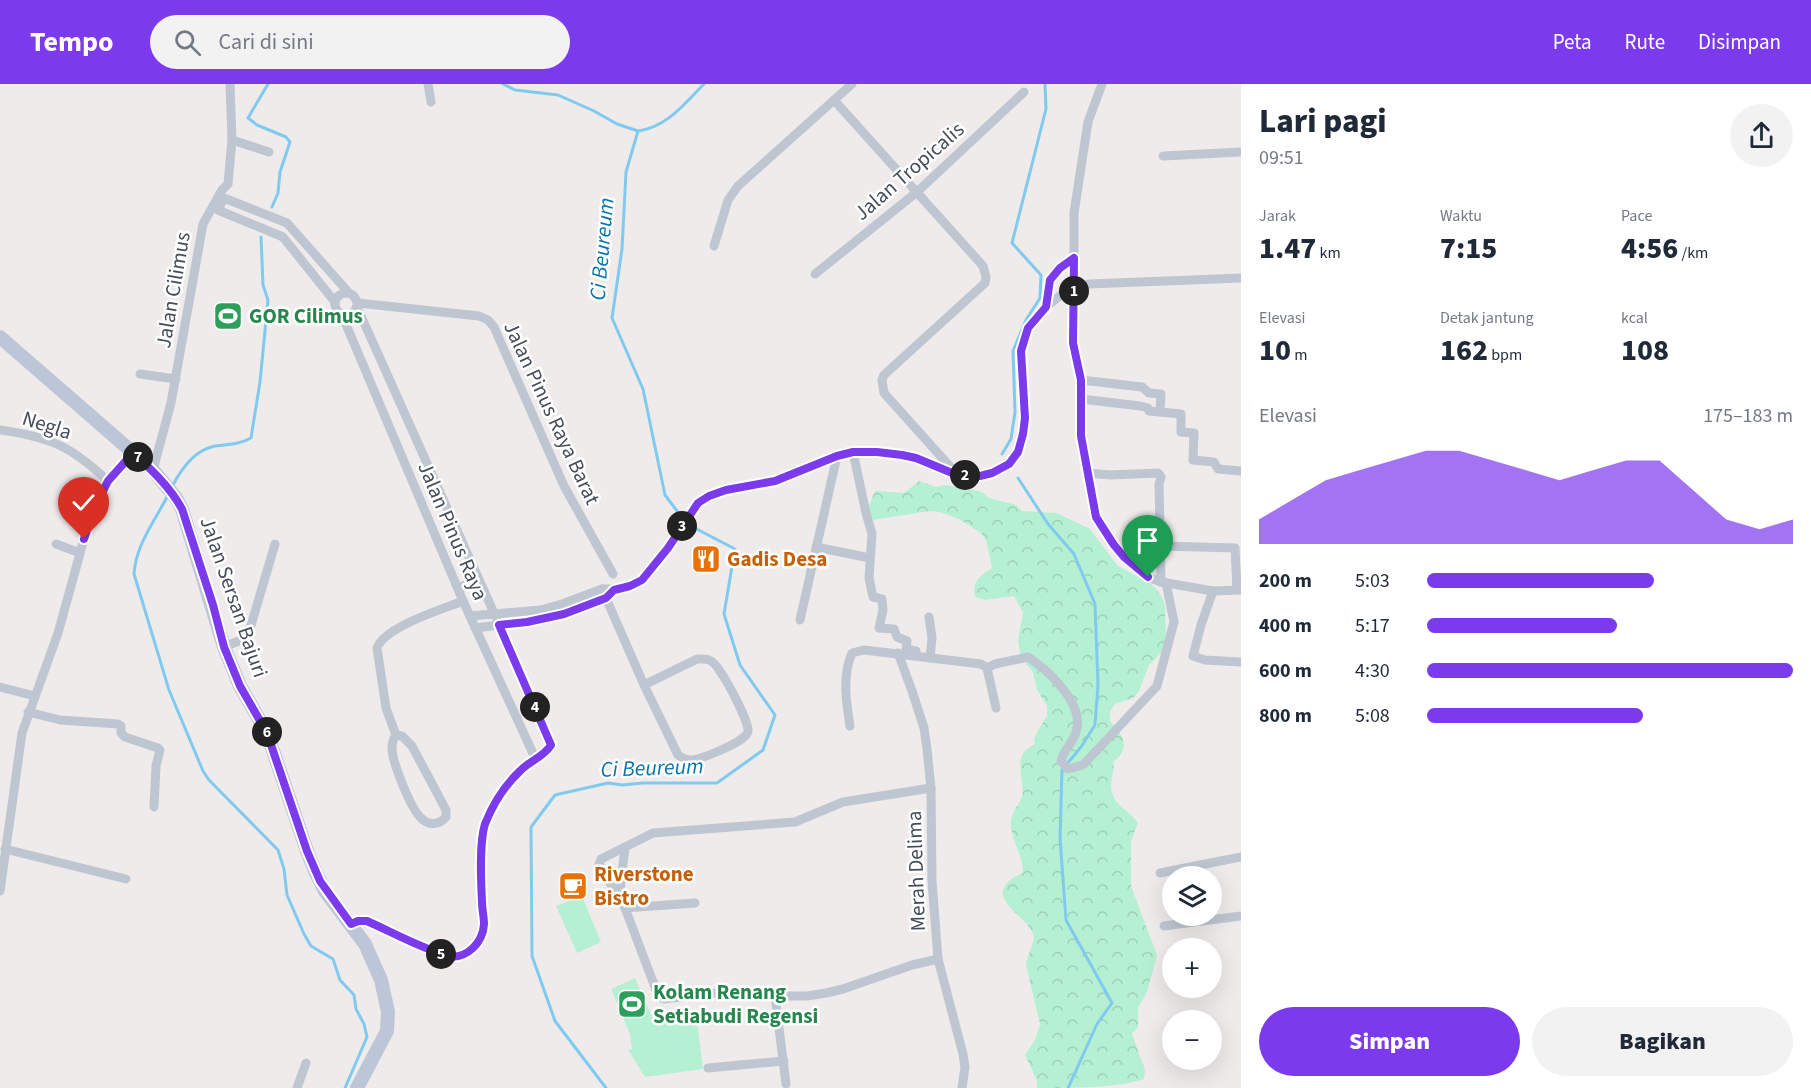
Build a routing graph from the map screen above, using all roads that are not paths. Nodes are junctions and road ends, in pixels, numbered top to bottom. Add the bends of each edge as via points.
1 (230, 84) edge
2 (428, 84) edge
3 (852, 84) edge
4 (1102, 84) edge
5 (1024, 92) dead end
6 (834, 100) junction
7 (431, 102) dead end
8 (232, 140) junction
9 (269, 152) dead end
10 (1241, 152) edge
11 (1162, 156) dead end
12 (917, 192) junction
13 (714, 246) dead end
14 (1074, 258) junction
15 (815, 274) dead end
16 (1241, 278) edge
17 (349, 293) junction
18 (335, 302) junction
19 (358, 305) junction
20 (1046, 307) junction
21 (342, 315) junction
22 (0, 337) edge
23 (140, 374) dead end
24 (176, 379) junction
25 (1081, 380) junction
26 (1081, 399) junction
27 (404, 412) junction
28 (1160, 412) junction
29 (387, 421) junction
30 (0, 430) edge
31 (853, 452) junction
32 (133, 453) junction
33 (837, 456) junction
34 (426, 460) junction
35 (407, 469) junction
36 (153, 470) junction
37 (1241, 471) edge
38 (1088, 472) junction
39 (957, 475) junction
40 (108, 481) junction
41 (56, 544) dead end
42 (275, 544) dead end
43 (1160, 546) junction
44 (816, 547) junction
45 (80, 553) junction
46 (865, 557) dead end
47 (613, 573) dead end
48 (478, 579) junction
49 (1164, 582) junction
50 (458, 588) junction
51 (1239, 590) edge
52 (1213, 591) junction
53 (604, 593) junction
54 (463, 601) junction
55 (493, 614) junction
56 (470, 616) junction
57 (929, 617) dead end
58 (800, 620) dead end
59 (499, 625) junction
60 (475, 628) junction
61 (224, 647) junction
62 (898, 653) junction
63 (930, 655) junction
64 (1241, 662) edge
65 (987, 669) junction
66 (644, 685) junction
67 (0, 687) edge
68 (35, 696) junction
69 (996, 708) dead end
70 (28, 712) junction
71 (850, 726) dead end
72 (396, 735) junction
73 (536, 760) junction
74 (931, 788) junction
75 (154, 807) dead end
76 (625, 847) junction
77 (5, 849) junction
78 (1241, 857) edge
79 (1160, 873) dead end
80 (126, 879) dead end
81 (0, 891) edge
82 (619, 899) junction
83 (695, 903) dead end
84 (625, 908) junction
85 (1241, 916) edge
86 (1222, 918) edge
87 (351, 924) junction
88 (938, 959) junction
89 (775, 996) junction
90 (784, 1061) junction
91 (306, 1063) dead end
92 (708, 1068) dead end
93 (786, 1084) dead end
94 (297, 1088) edge
95 (357, 1088) edge
96 (963, 1088) edge

1 - 8 street, Jalan Cilimus
2 - 7 street
3 - 6 street
4 - 14 street via 1088,122 1074,213
5 - 12 street, Jalan Tropicalis
6 - 12 street
6 - 13 street via 738,186 728,200
8 - 9 street
8 - 24 street, Jalan Cilimus via 228,184 203,224
10 - 11 street
12 - 15 street, Jalan Tropicalis
12 - 39 street via 983,266 986,281 884,375 882,388
14 - 20 street via 1050,280
14 - 25 street, bridge via 1073,343
16 - 20 street via 1089,284 1066,291
17 - 18 street via 340,294
17 - 18 street, Jalan Pinus Raya via 287,223 224,198 218,210 283,237
17 - 19 street, Jalan Pinus Raya
18 - 21 street, Jalan Pinus Raya
19 - 21 street via 353,314
19 - 27 street, Jalan Pinus Raya
19 - 47 street, Jalan Pinus Raya Barat via 488,320 564,486
20 - 39 street via 1028,328 1021,351 1025,418 1018,452 1009,464 992,473
21 - 29 street, Jalan Pinus Raya
22 - 32 main road, Jalan Sersan Bajuri
23 - 24 street
24 - 36 street, Jalan Cilimus
25 - 26 street
25 - 28 street via 1142,387 1149,393 1161,394
26 - 28 street
26 - 38 street via 1081,436
27 - 29 street
27 - 34 street, Jalan Pinus Raya
28 - 37 street via 1181,414 1181,432 1195,435 1193,459 1214,462 1218,469
29 - 35 street, Jalan Pinus Raya
30 - 40 street, Negla via 66,447
31 - 33 street
31 - 39 street via 916,458
31 - 63 street via 872,534 869,578 873,597 882,599 884,610 879,628 894,629 897,637 907,641 906,649
32 - 36 main road, Jalan Sersan Bajuri
32 - 40 street
33 - 44 street
33 - 53 street via 775,481 709,496 698,503 642,580
34 - 35 street
34 - 48 street, Jalan Pinus Raya
35 - 50 street, Jalan Pinus Raya
36 - 61 main road, Jalan Sersan Bajuri via 182,509
38 - 43 street via 1158,473
38 - 49 street via 1096,517 1114,545 1148,577
40 - 45 street
41 - 45 street
42 - 61 street via 249,632
43 - 49 street
43 - 51 street via 1235,548
44 - 46 street
44 - 58 street
45 - 68 street via 58,633
48 - 50 street
48 - 55 street, Jalan Pinus Raya
49 - 52 street
49 - 65 street via 1174,622 1157,686 1083,765 1068,769 1061,761 1078,726 1072,701 1037,663 1028,657
50 - 54 street, Jalan Pinus Raya
51 - 52 street
52 - 64 street via 1193,656
53 - 55 street via 541,610
53 - 59 street via 564,614
53 - 66 street
54 - 56 street, Jalan Pinus Raya
54 - 72 street via 402,626 378,644 386,708
55 - 56 street
55 - 59 street, Jalan Pinus Raya
56 - 60 street, Jalan Pinus Raya
57 - 63 street
59 - 60 street
59 - 73 street, Jalan Pinus Raya via 550,740 548,750
60 - 73 street, Jalan Pinus Raya
61 - 87 main road, Jalan Sersan Bajuri via 240,686 267,733 320,881
62 - 63 street
62 - 71 street via 852,652 845,678
62 - 74 street, Merah Delima via 924,728
63 - 65 street via 981,664
65 - 69 street
66 - 66 street via 683,759 699,758 740,741 748,732 736,699 713,661 697,659
67 - 68 street
68 - 70 street
70 - 75 street via 60,720 118,724 125,736 158,748
70 - 77 street
72 - 72 street via 412,746 446,810 442,822 429,824 415,809 394,763 392,747
73 - 87 street via 521,770 501,793 484,828 484,926 475,948 446,956 367,921
74 - 76 street via 843,802 795,822 653,833
74 - 88 street, Merah Delima
76 - 82 street
76 - 82 street via 599,863
77 - 80 street
77 - 81 street
78 - 79 street
82 - 84 street
83 - 84 street
84 - 89 street via 661,998 712,993
85 - 86 street
87 - 95 main road, Jalan Sersan Bajuri via 381,980 388,1012 387,1031
88 - 89 street via 826,993
88 - 96 street, Merah Delima via 963,1054
89 - 90 street
90 - 92 street
90 - 93 street
91 - 94 street

